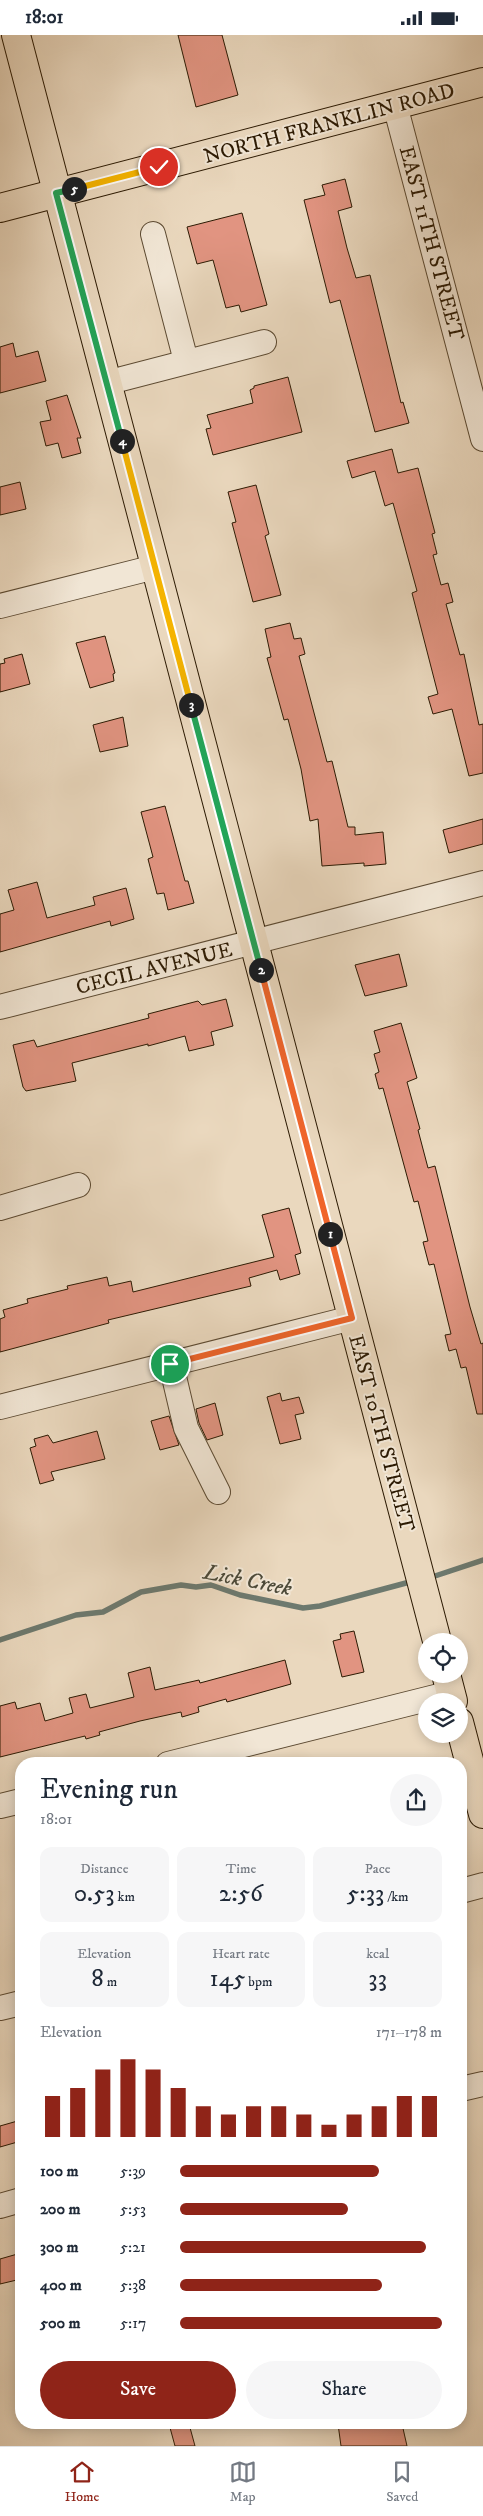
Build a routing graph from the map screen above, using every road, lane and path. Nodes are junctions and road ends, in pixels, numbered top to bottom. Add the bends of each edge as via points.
1 (16, 35) edge
2 (483, 82) edge
3 (395, 105) junction
4 (56, 193) junction
5 (0, 208) edge
6 (153, 235) dead end
7 (264, 342) dead end
8 (186, 361) junction
9 (106, 383) junction
10 (483, 439) edge
11 (155, 567) junction
12 (0, 606) edge
13 (483, 883) edge
14 (254, 943) junction
15 (0, 1007) edge
16 (78, 1185) dead end
17 (0, 1208) edge
18 (352, 1318) junction
19 (170, 1364) junction
20 (0, 1407) edge
21 (218, 1492) dead end
22 (435, 1633) edge
23 (450, 1689) edge
24 (464, 1743) edge
25 (194, 1757) edge
26 (15, 1802) edge
27 (0, 1806) edge
28 (483, 1814) edge
29 (483, 1885) edge
30 (467, 1889) edge
31 (15, 2005) edge
32 (0, 2009) edge
33 (483, 2084) edge
34 (467, 2088) edge
35 (15, 2202) edge
36 (0, 2206) edge

1 - 4 main road, EAST 10TH STREET
2 - 3 main road, NORTH FRANKLIN ROAD
3 - 4 main road, NORTH FRANKLIN ROAD
3 - 10 street, EAST 11TH STREET
4 - 5 main road, NORTH FRANKLIN ROAD
4 - 9 main road, EAST 10TH STREET
6 - 8 street
7 - 8 street
8 - 9 street
9 - 11 main road, EAST 10TH STREET
11 - 12 street
11 - 14 main road, EAST 10TH STREET
13 - 14 street, CECIL AVENUE
14 - 15 street, CECIL AVENUE
14 - 18 main road, EAST 10TH STREET
16 - 17 street
18 - 19 street
18 - 22 main road, EAST 10TH STREET
19 - 20 street
19 - 21 street via 186,1428
23 - 25 street
24 - 28 main road
26 - 27 street
29 - 30 street
31 - 32 street
33 - 34 street
35 - 36 street

